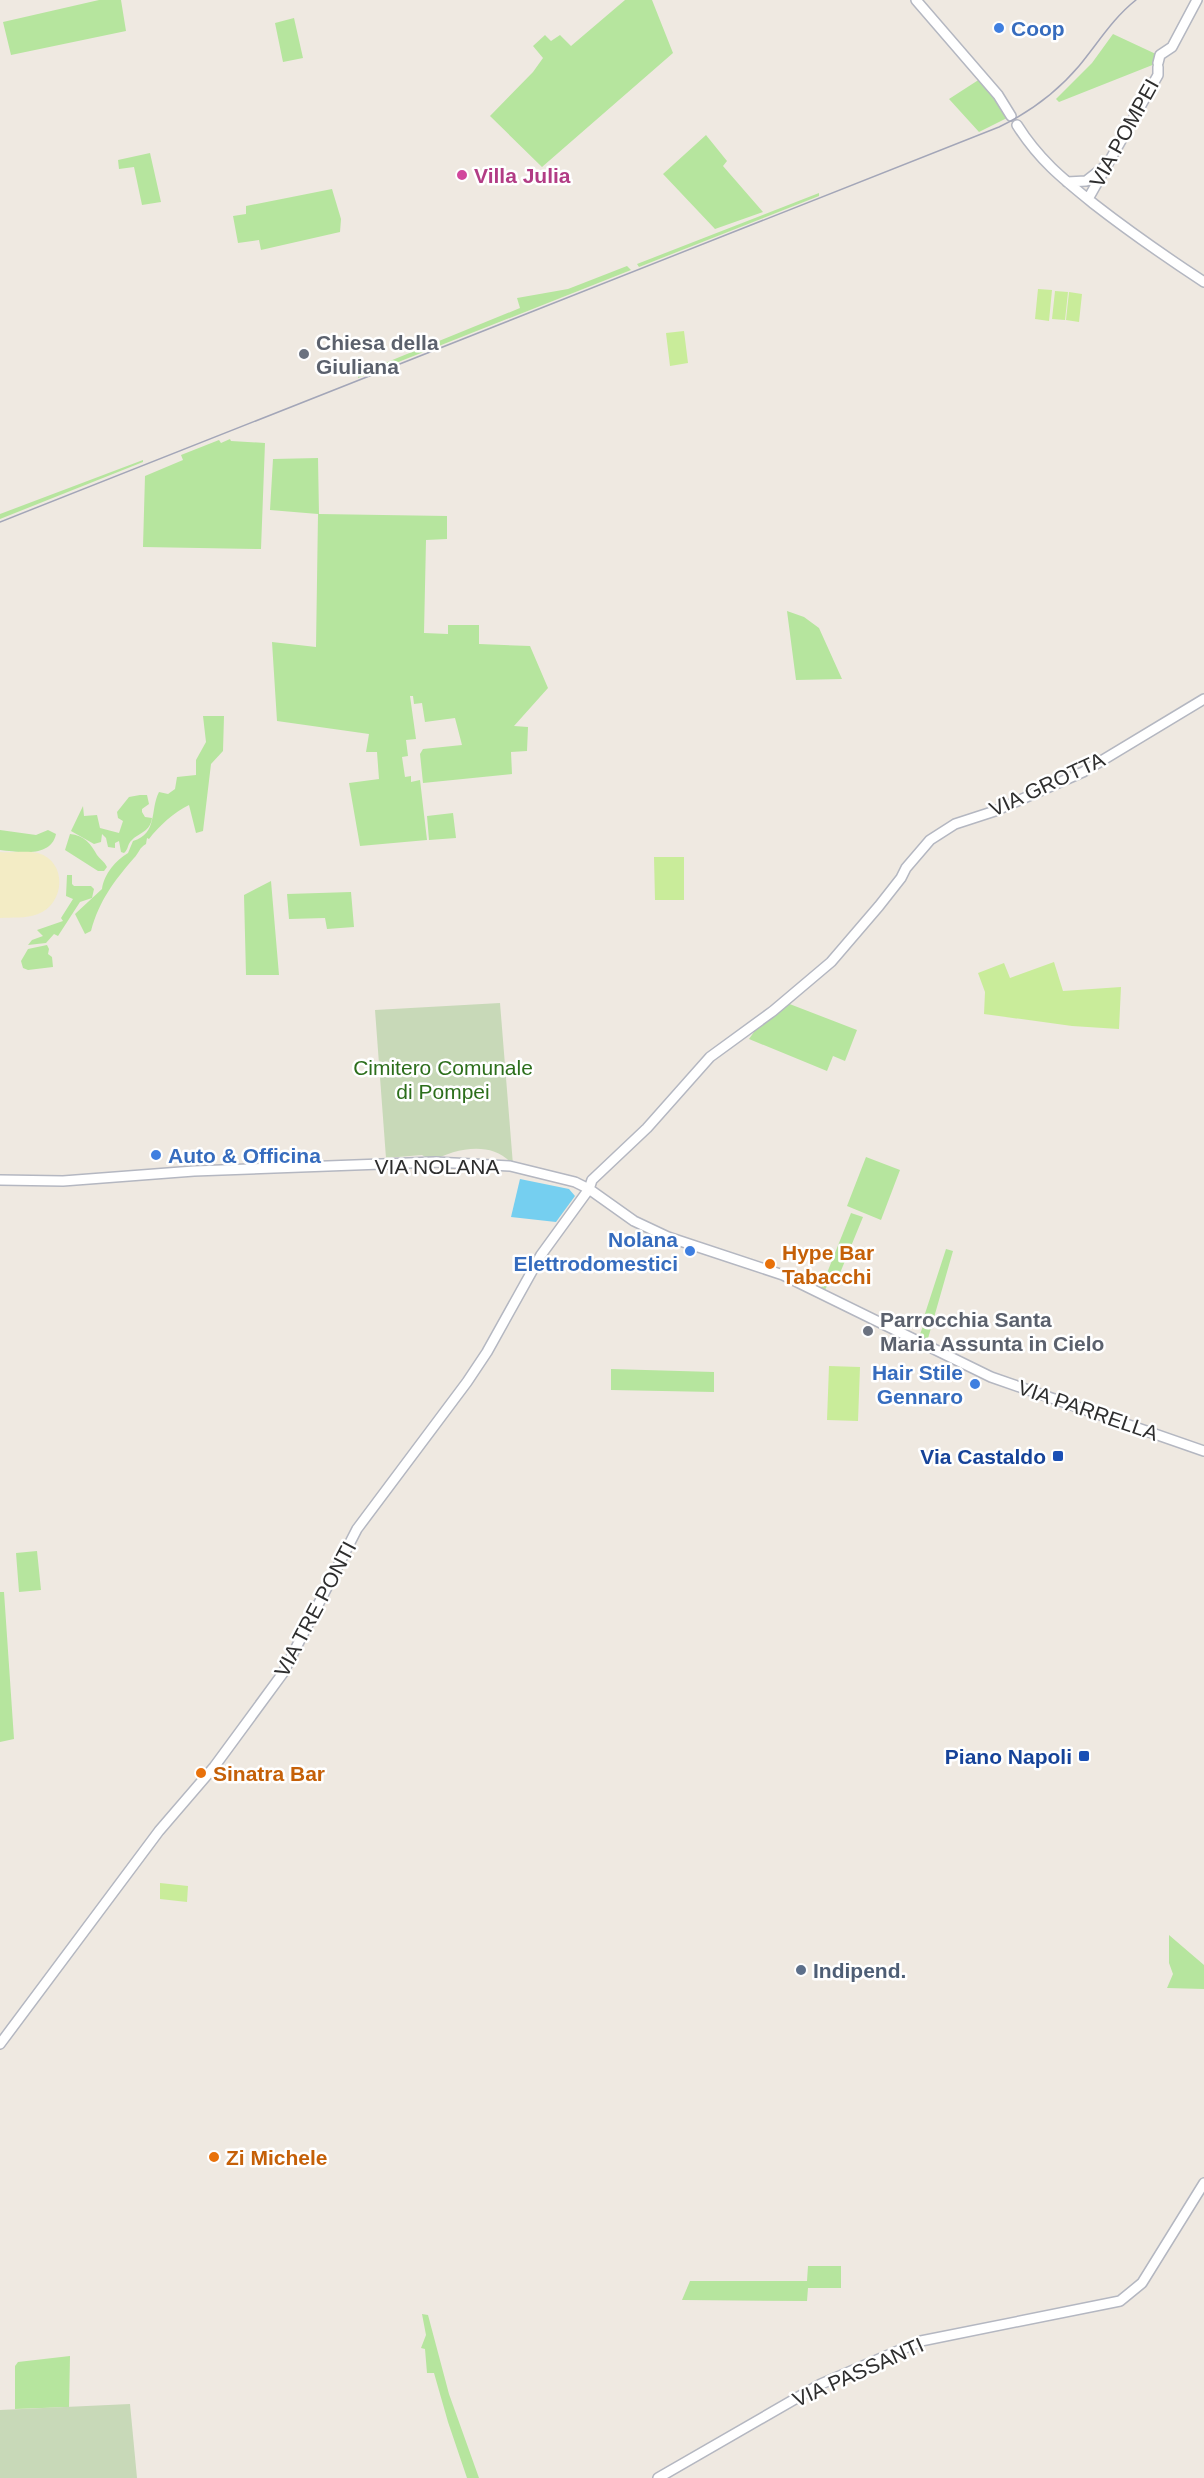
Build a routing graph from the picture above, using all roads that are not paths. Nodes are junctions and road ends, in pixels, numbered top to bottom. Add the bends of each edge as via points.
1 (916, 0) edge
2 (1197, 0) edge
3 (1011, 116) dead end
4 (1017, 125) dead end
5 (1110, 161) junction
6 (1067, 182) junction
7 (1097, 184) junction
8 (1089, 199) junction
9 (1099, 208) junction
10 (1204, 282) edge
11 (1204, 699) edge
12 (0, 1180) edge
13 (589, 1189) junction
14 (972, 1369) joint
15 (1204, 1451) edge
16 (0, 2044) edge
17 (1204, 2184) edge
18 (658, 2478) edge

1 - 3 street via 998,95
2 - 5 street, VIA POMPEI via 1172,47 1160,56 1158,75
4 - 6 street via 1032,148
5 - 6 street via 1086,181
5 - 7 street, VIA POMPEI
6 - 8 street
7 - 8 street, VIA POMPEI
7 - 9 street
8 - 9 street
9 - 10 street
11 - 13 street, VIA GROTTA via 1083,772 946,828 930,840 831,962 710,1057 647,1128 592,1180
12 - 13 street, VIA NOLANA via 63,1181 194,1171 435,1162 510,1167
13 - 14 street, VIA NOLANA via 634,1221 668,1237 783,1275
13 - 16 street, VIA TRE PONTI via 541,1255 467,1382 357,1529 283,1673
14 - 15 street, VIA PARRELLA
17 - 18 street, VIA PASSANTI via 1149,2273 1134,2292 1119,2301 921,2341 821,2384

